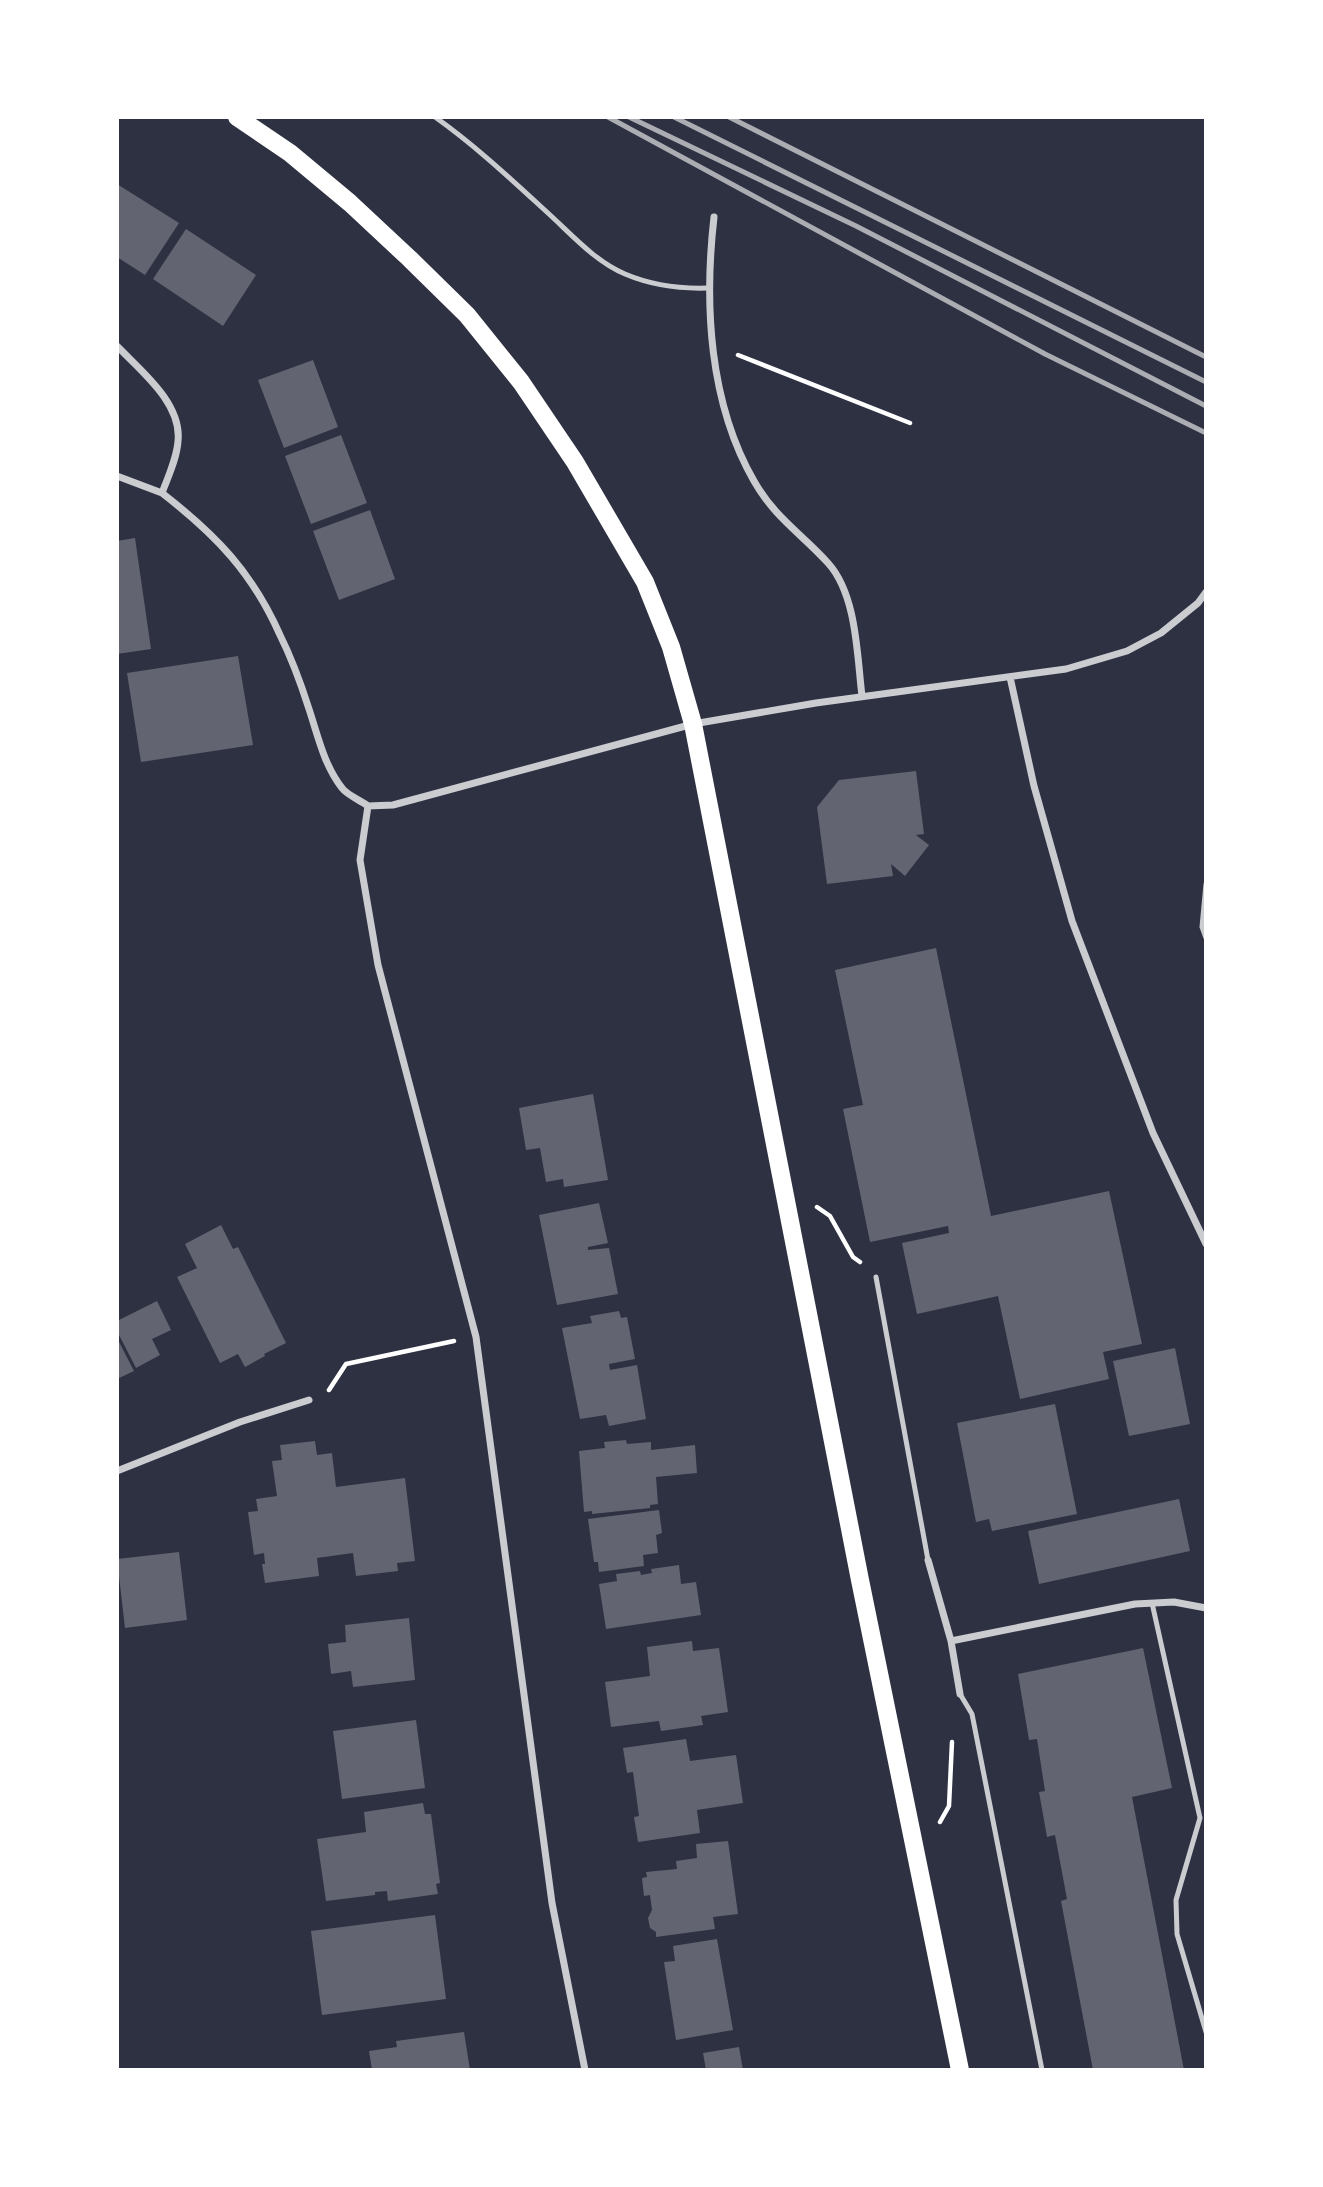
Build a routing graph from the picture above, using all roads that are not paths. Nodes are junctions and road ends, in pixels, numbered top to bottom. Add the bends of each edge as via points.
1 (237, 117) edge
2 (435, 117) edge
3 (714, 217) dead end
4 (708, 288) junction
5 (117, 346) edge
6 (117, 476) edge
7 (162, 494) junction
8 (1206, 592) edge
9 (1010, 677) junction
10 (862, 696) junction
11 (693, 724) junction
12 (368, 806) junction
13 (1206, 884) edge
14 (1206, 938) edge
15 (1206, 1244) edge
16 (876, 1277) road end
17 (309, 1400) road end
18 (117, 1471) edge
19 (929, 1560) joint
20 (1152, 1603) junction
21 (1206, 1608) edge
22 (951, 1641) junction
23 (960, 1693) joint
24 (1206, 2032) edge
25 (585, 2070) edge
26 (960, 2070) edge
27 (1042, 2070) edge

1 - 11 main road via 290,153 411,259 467,315 521,382 575,462 645,582
2 - 4 lane via 604,262 663,285
3 - 4 street
4 - 10 street via 714,349 731,430 753,480 782,519 830,564 845,592
5 - 7 street via 169,405 177,423 178,441
6 - 7 street
7 - 12 street via 202,525 239,564 265,603 299,677 325,758 343,790
8 - 9 street via 1161,633 1126,651 1066,669
9 - 10 street
9 - 15 street via 1034,786 1072,921 1153,1133
10 - 11 street
11 - 12 street via 393,804
11 - 26 main road
12 - 25 street via 360,860 378,965 475,1337 552,1903
13 - 14 lane via 1202,927
16 - 19 lane
17 - 18 street
19 - 22 street
20 - 21 street
20 - 22 street
20 - 24 lane via 1200,1818 1176,1900 1177,1934
22 - 23 street
23 - 27 lane via 972,1714

